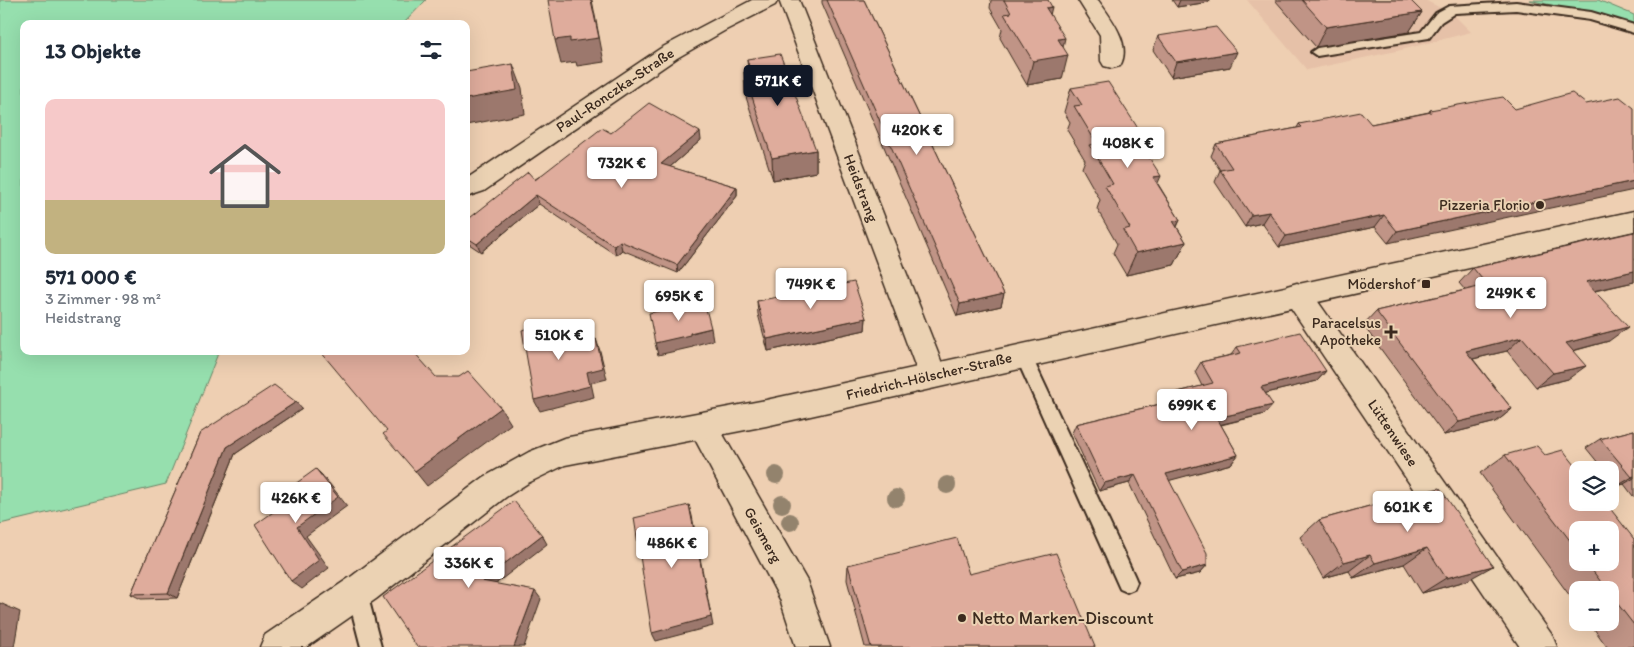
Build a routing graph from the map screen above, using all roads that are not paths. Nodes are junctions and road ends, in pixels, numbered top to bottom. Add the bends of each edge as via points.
1 (768, 0) edge
2 (790, 0) edge
3 (1088, 0) edge
4 (1634, 29) edge
5 (1316, 52) dead end
6 (1112, 61) dead end
7 (470, 187) edge
8 (1634, 221) edge
9 (1298, 294) junction
10 (1024, 355) junction
11 (932, 376) junction
12 (703, 426) junction
13 (1127, 582) dead end
14 (357, 593) junction
15 (277, 647) edge
16 (371, 647) edge
17 (813, 647) edge
18 (1540, 647) edge

1 - 7 street, Paul-Ronczka-Straße via 669,53
2 - 11 street, Heidstrang
3 - 6 street via 1111,35
4 - 5 lane via 1591,16 1516,6 1453,9 1437,19 1425,35
8 - 9 street, Friedrich-Hölscher-Straße
9 - 10 street, Friedrich-Hölscher-Straße
9 - 18 street, Lüttenwiese
10 - 11 street, Friedrich-Hölscher-Straße
10 - 13 lane
11 - 12 street, Friedrich-Hölscher-Straße
12 - 14 street, Friedrich-Hölscher-Straße via 564,452 544,459 503,480
12 - 17 street, Geismerg via 795,593
14 - 15 street, Friedrich-Hölscher-Straße
14 - 16 lane

